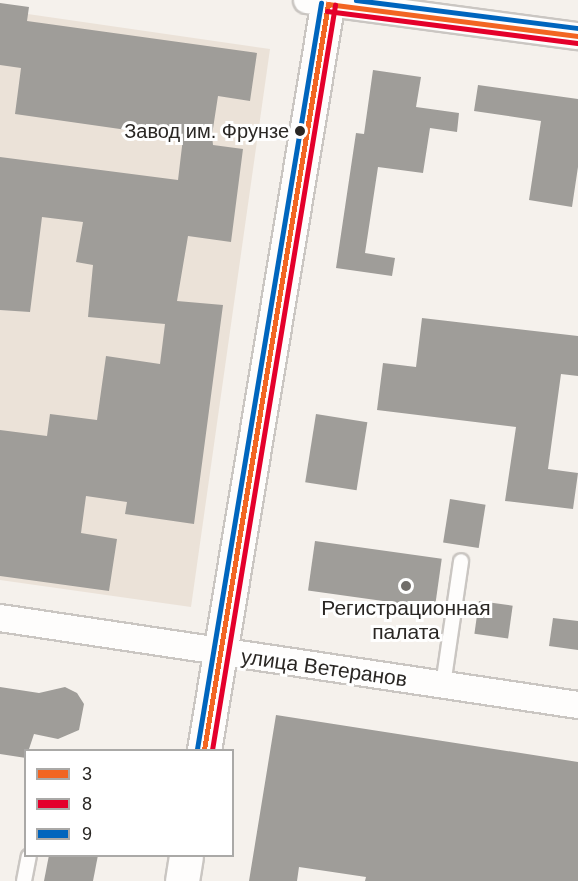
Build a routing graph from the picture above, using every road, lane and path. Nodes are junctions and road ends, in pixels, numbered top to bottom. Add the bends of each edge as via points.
1 (321, 1) edge
2 (578, 36) edge
3 (461, 561) dead end
4 (0, 618) edge
5 (220, 652) junction
6 (442, 685) junction
7 (578, 705) edge
8 (204, 749) edge
9 (29, 857) edge
10 (186, 857) edge
11 (24, 881) edge
12 (182, 881) edge

1 - 2 street
1 - 5 street
3 - 6 lane
4 - 5 street, улица Ветеранов
5 - 6 street, улица Ветеранов
5 - 8 street
6 - 7 street, улица Ветеранов
9 - 11 lane
10 - 12 street

